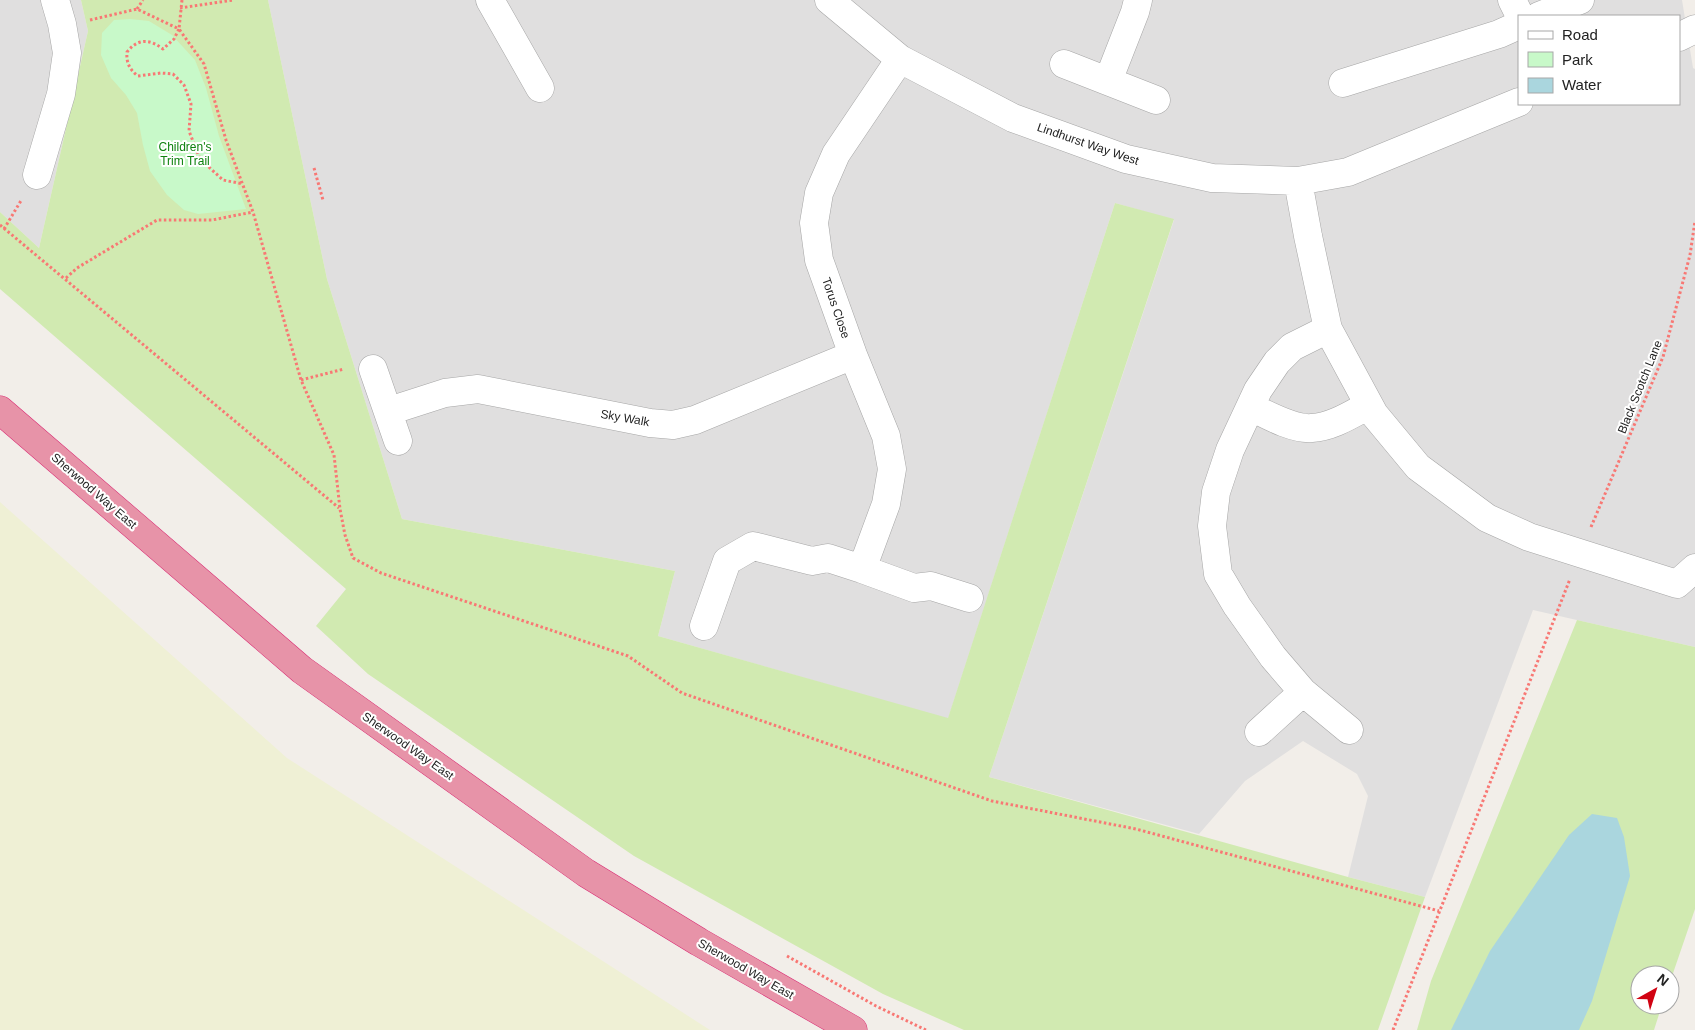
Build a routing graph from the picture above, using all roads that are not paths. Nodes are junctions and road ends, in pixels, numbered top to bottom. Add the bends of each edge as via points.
1 (490, 0) edge
2 (829, 0) edge
3 (1138, 0) edge
4 (1512, 0) edge
5 (1580, 0) edge
6 (58, 12) edge
7 (1520, 15) edge
8 (1542, 15) edge
9 (1518, 25) edge
10 (1695, 29) edge
11 (1680, 36) edge
12 (900, 59) junction
13 (1064, 64) dead end
14 (1108, 81) junction
15 (1343, 83) dead end
16 (540, 88) dead end
17 (1156, 100) dead end
18 (1518, 102) edge
19 (37, 175) road end
20 (1298, 181) junction
21 (1328, 329) junction
22 (853, 355) junction
23 (363, 368) road end
24 (1369, 405) junction
25 (1251, 407) junction
26 (0, 410) edge
27 (389, 411) junction
28 (398, 441) dead end
29 (1695, 568) edge
30 (862, 569) junction
31 (969, 598) dead end
32 (704, 626) dead end
33 (1303, 692) junction
34 (1349, 730) dead end
35 (1259, 732) dead end
36 (853, 1030) edge

1 - 16 street
2 - 12 street, Lindhurst Way West
3 - 14 street
4 - 7 street
5 - 8 street
6 - 19 street via 66,53 61,94
9 - 15 street
10 - 11 street
12 - 20 street, Lindhurst Way West via 1013,118 1126,159 1212,178
12 - 22 street, Torus Close via 836,154 819,193 814,223 819,260
13 - 14 street
14 - 17 street
18 - 20 street, Lindhurst Way West via 1348,172
20 - 21 street
21 - 24 street
21 - 25 street via 1292,347 1277,362
22 - 27 street, Sky Walk via 695,420 673,425 650,424 478,389 445,393
22 - 30 street, Torus Close via 886,436 892,470 886,504
23 - 27 street
24 - 25 street via 1333,423 1311,428 1281,422
24 - 29 street via 1418,467 1487,518 1529,537 1677,584
25 - 33 street via 1230,450 1216,492 1212,526 1218,574 1273,657
26 - 36 highway, Sherwood Way East via 302,670 586,873
27 - 28 street
30 - 31 street via 914,588 931,586
30 - 32 street via 828,558 812,561 753,546 727,561
33 - 34 street
33 - 35 street

